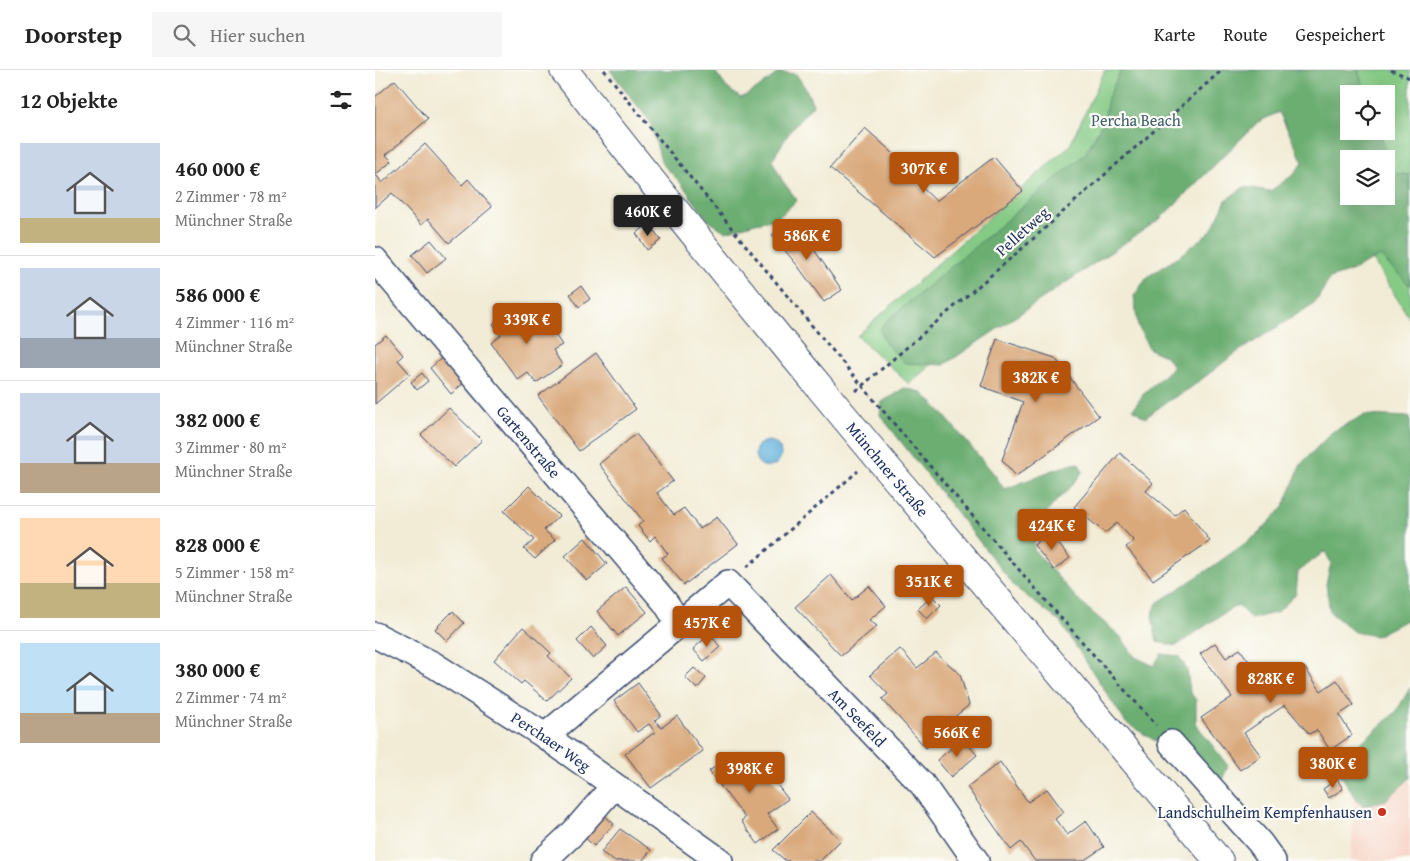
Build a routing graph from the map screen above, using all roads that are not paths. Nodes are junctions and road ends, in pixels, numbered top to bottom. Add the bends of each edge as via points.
1 (564, 70) edge
2 (375, 260) edge
3 (679, 623) junction
4 (375, 635) edge
5 (545, 736) junction
6 (1171, 743) road end
7 (614, 786) junction
8 (543, 861) edge
9 (720, 861) edge
10 (976, 861) edge
11 (1219, 861) edge
12 (1273, 861) edge

1 - 11 main road, Münchner Straße via 877,455
2 - 3 street, Gartenstraße via 659,594
3 - 5 street
3 - 10 street, Am Seefeld via 727,583 922,784
4 - 5 street, Perchaer Weg via 434,665
5 - 7 street, Perchaer Weg
6 - 12 street via 1261,843
7 - 8 street via 574,832
7 - 9 street, Perchaer Weg

